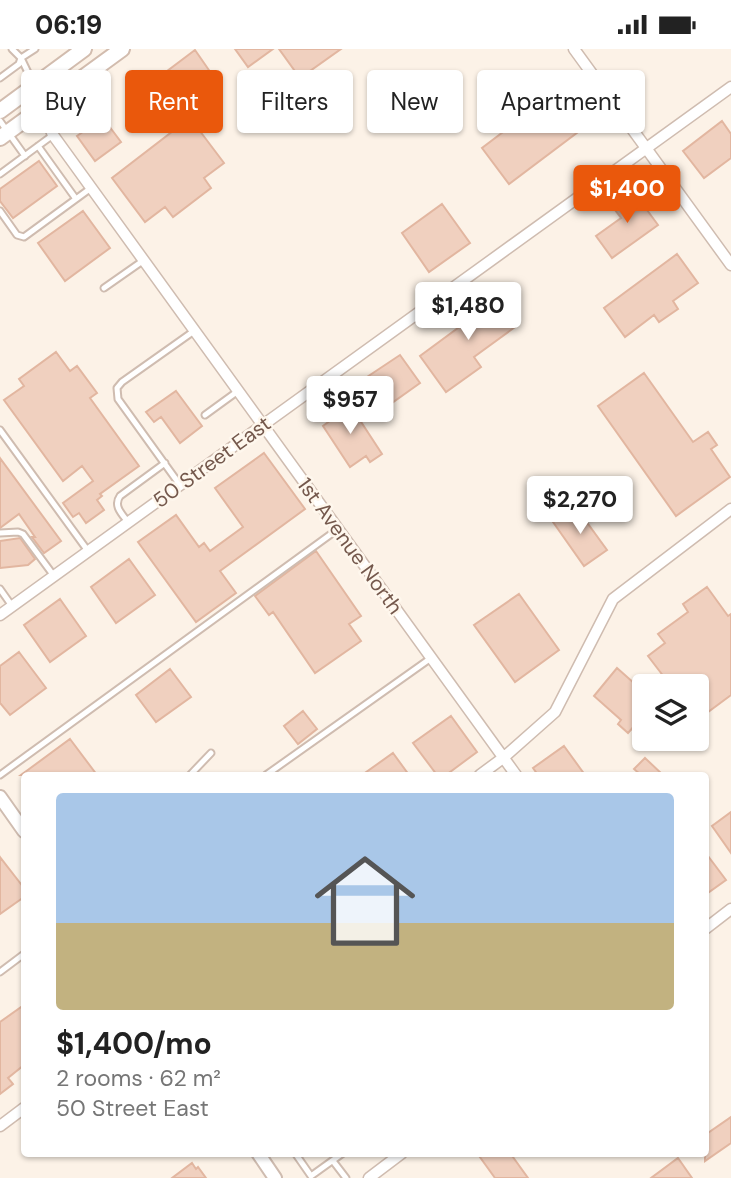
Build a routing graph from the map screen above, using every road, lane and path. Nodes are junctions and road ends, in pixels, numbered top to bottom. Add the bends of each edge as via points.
1 (12, 49) edge
2 (35, 49) edge
3 (84, 49) edge
4 (122, 49) edge
5 (574, 49) edge
6 (21, 58) junction
7 (27, 70) edge
8 (55, 70) edge
9 (94, 70) edge
10 (0, 78) edge
11 (731, 87) edge
12 (21, 95) edge
13 (0, 111) edge
14 (21, 121) edge
15 (3, 131) edge
16 (53, 135) joint
17 (38, 146) junction
18 (647, 149) junction
19 (25, 156) junction
20 (0, 174) edge
21 (91, 188) junction
22 (76, 199) junction
23 (0, 211) edge
24 (144, 260) junction
25 (731, 265) edge
26 (104, 288) dead end
27 (194, 331) junction
28 (238, 391) junction
29 (205, 415) dead end
30 (262, 425) junction
31 (0, 431) edge
32 (165, 463) junction
33 (180, 485) junction
34 (731, 509) edge
35 (128, 522) junction
36 (338, 529) junction
37 (0, 533) edge
38 (88, 551) junction
39 (54, 576) junction
40 (0, 589) edge
41 (12, 606) junction
42 (0, 615) edge
43 (431, 658) junction
44 (211, 754) dead end
45 (503, 758) junction
46 (193, 772) edge
47 (270, 772) edge
48 (484, 772) edge
49 (514, 772) edge
50 (0, 775) edge
51 (0, 797) edge
52 (21, 827) edge
53 (731, 909) edge
54 (709, 926) edge
55 (21, 956) edge
56 (0, 972) edge
57 (21, 1110) edge
58 (0, 1126) edge
59 (260, 1157) edge
60 (298, 1157) edge
61 (338, 1157) edge
62 (397, 1157) edge
63 (333, 1161) junction
64 (275, 1178) edge
65 (346, 1178) edge
66 (369, 1178) edge

1 - 6 lane
2 - 6 lane
3 - 8 main road
4 - 9 main road
5 - 18 street
6 - 7 lane
6 - 10 lane
11 - 18 street, 50 Street East
12 - 13 main road
14 - 15 main road
15 - 19 lane
16 - 17 lane
16 - 21 street, 1st Avenue North
17 - 19 lane
17 - 22 lane
18 - 25 street
18 - 30 street, 50 Street East
19 - 20 lane
21 - 22 lane
21 - 24 street, 1st Avenue North
22 - 23 lane via 23,237
24 - 26 lane
24 - 27 street, 1st Avenue North
27 - 28 street, 1st Avenue North
27 - 32 lane via 117,388 118,399
28 - 29 lane
28 - 30 street, 1st Avenue North
30 - 33 street, 50 Street East
30 - 36 street, 1st Avenue North
31 - 38 lane
32 - 33 lane
32 - 35 lane via 117,500
33 - 35 street, 50 Street East
34 - 45 street via 613,599 555,712
35 - 38 street, 50 Street East
36 - 43 street, 1st Avenue North
36 - 50 lane
37 - 39 lane via 23,534
38 - 39 street, 50 Street East
39 - 41 street, 50 Street East
40 - 41 lane
41 - 42 street, 50 Street East
43 - 45 street, 1st Avenue North
43 - 47 lane
44 - 46 lane
45 - 48 street
45 - 49 street, 1st Avenue North
51 - 52 street
53 - 54 street
55 - 56 lane
57 - 58 street
59 - 64 street
60 - 63 lane via 311,1177
61 - 63 lane
62 - 66 street
63 - 65 lane

